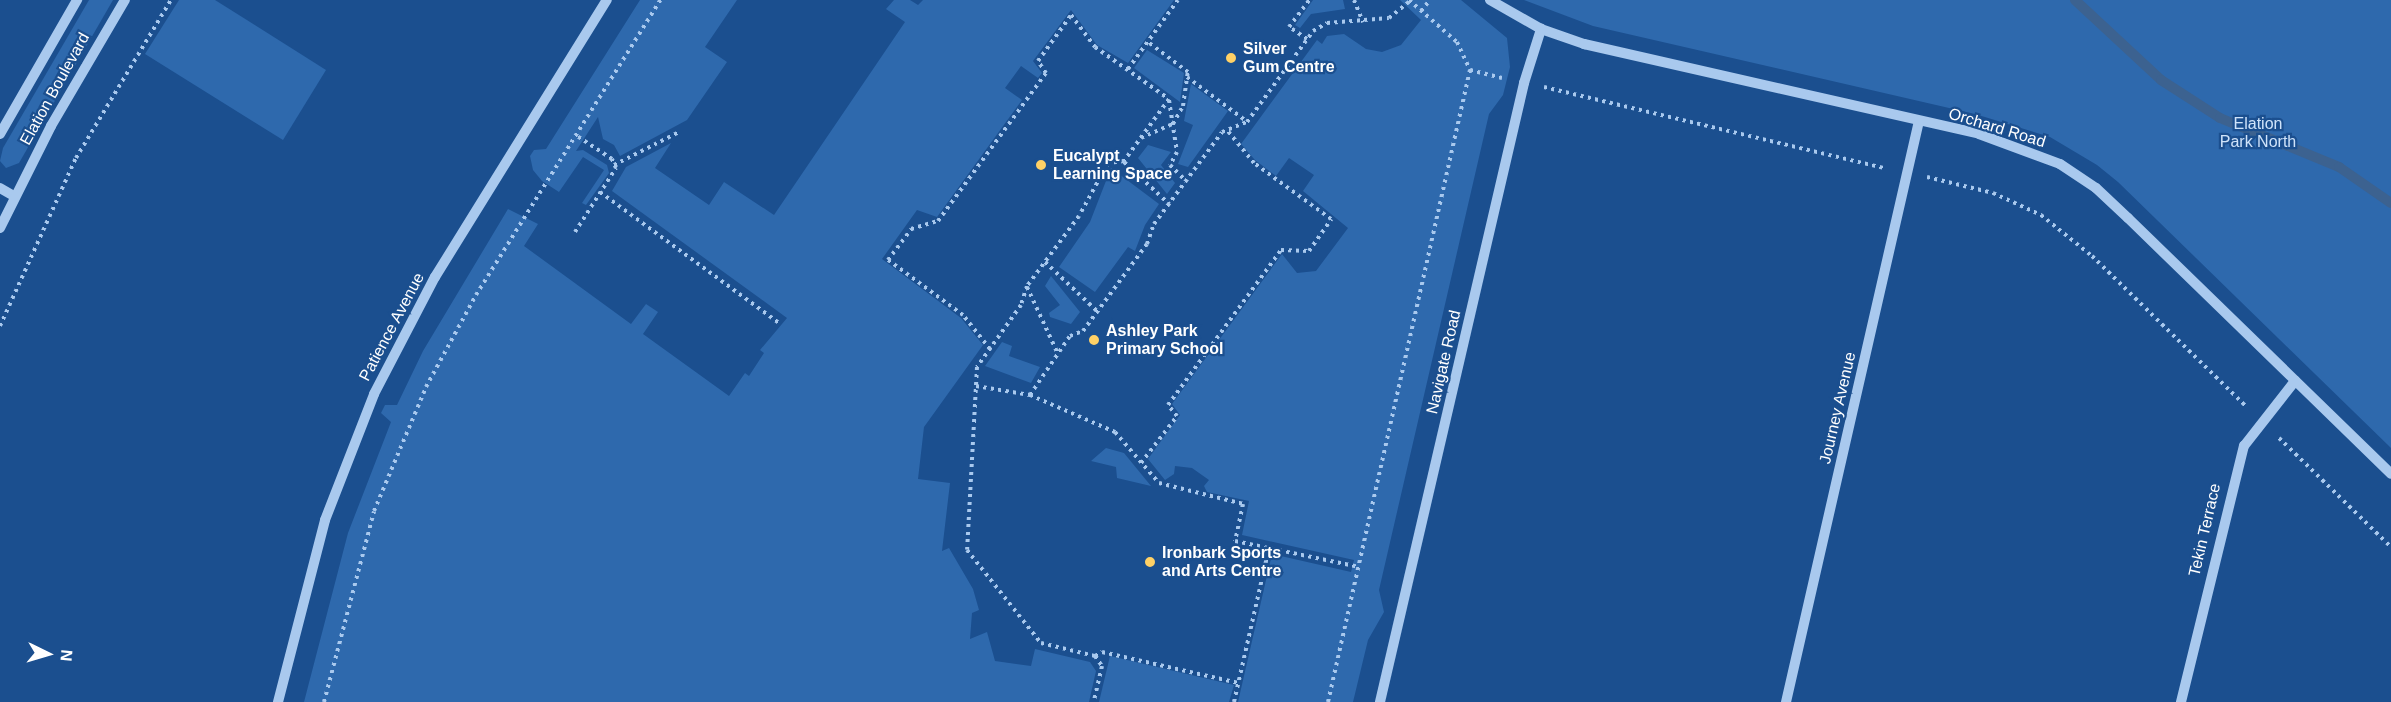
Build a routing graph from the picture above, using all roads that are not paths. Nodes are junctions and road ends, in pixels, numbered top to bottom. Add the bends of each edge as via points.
1 (77, 0) edge
2 (125, 0) edge
3 (607, 0) edge
4 (1490, 0) edge
5 (1541, 29) junction
6 (1919, 121) junction
7 (0, 134) edge
8 (0, 188) edge
9 (14, 196) junction
10 (0, 228) edge
11 (2295, 381) junction
12 (2391, 474) edge
13 (278, 702) edge
14 (1380, 702) edge
15 (1786, 702) edge
16 (2181, 702) edge

1 - 7 street, Elation Boulevard
2 - 9 street, Elation Boulevard
3 - 13 street, Patience Avenue via 435,277 374,394 325,520
4 - 5 street, Orchard Road
5 - 6 street, Orchard Road via 1584,44
5 - 14 street, Navigate Road via 1524,83
6 - 11 street, Orchard Road via 2018,147 2060,164 2096,188
6 - 15 street, Journey Avenue
8 - 9 street
9 - 10 street, Elation Boulevard
11 - 12 street, Orchard Road
11 - 16 street, Tekin Terrace via 2244,446 2233,477

